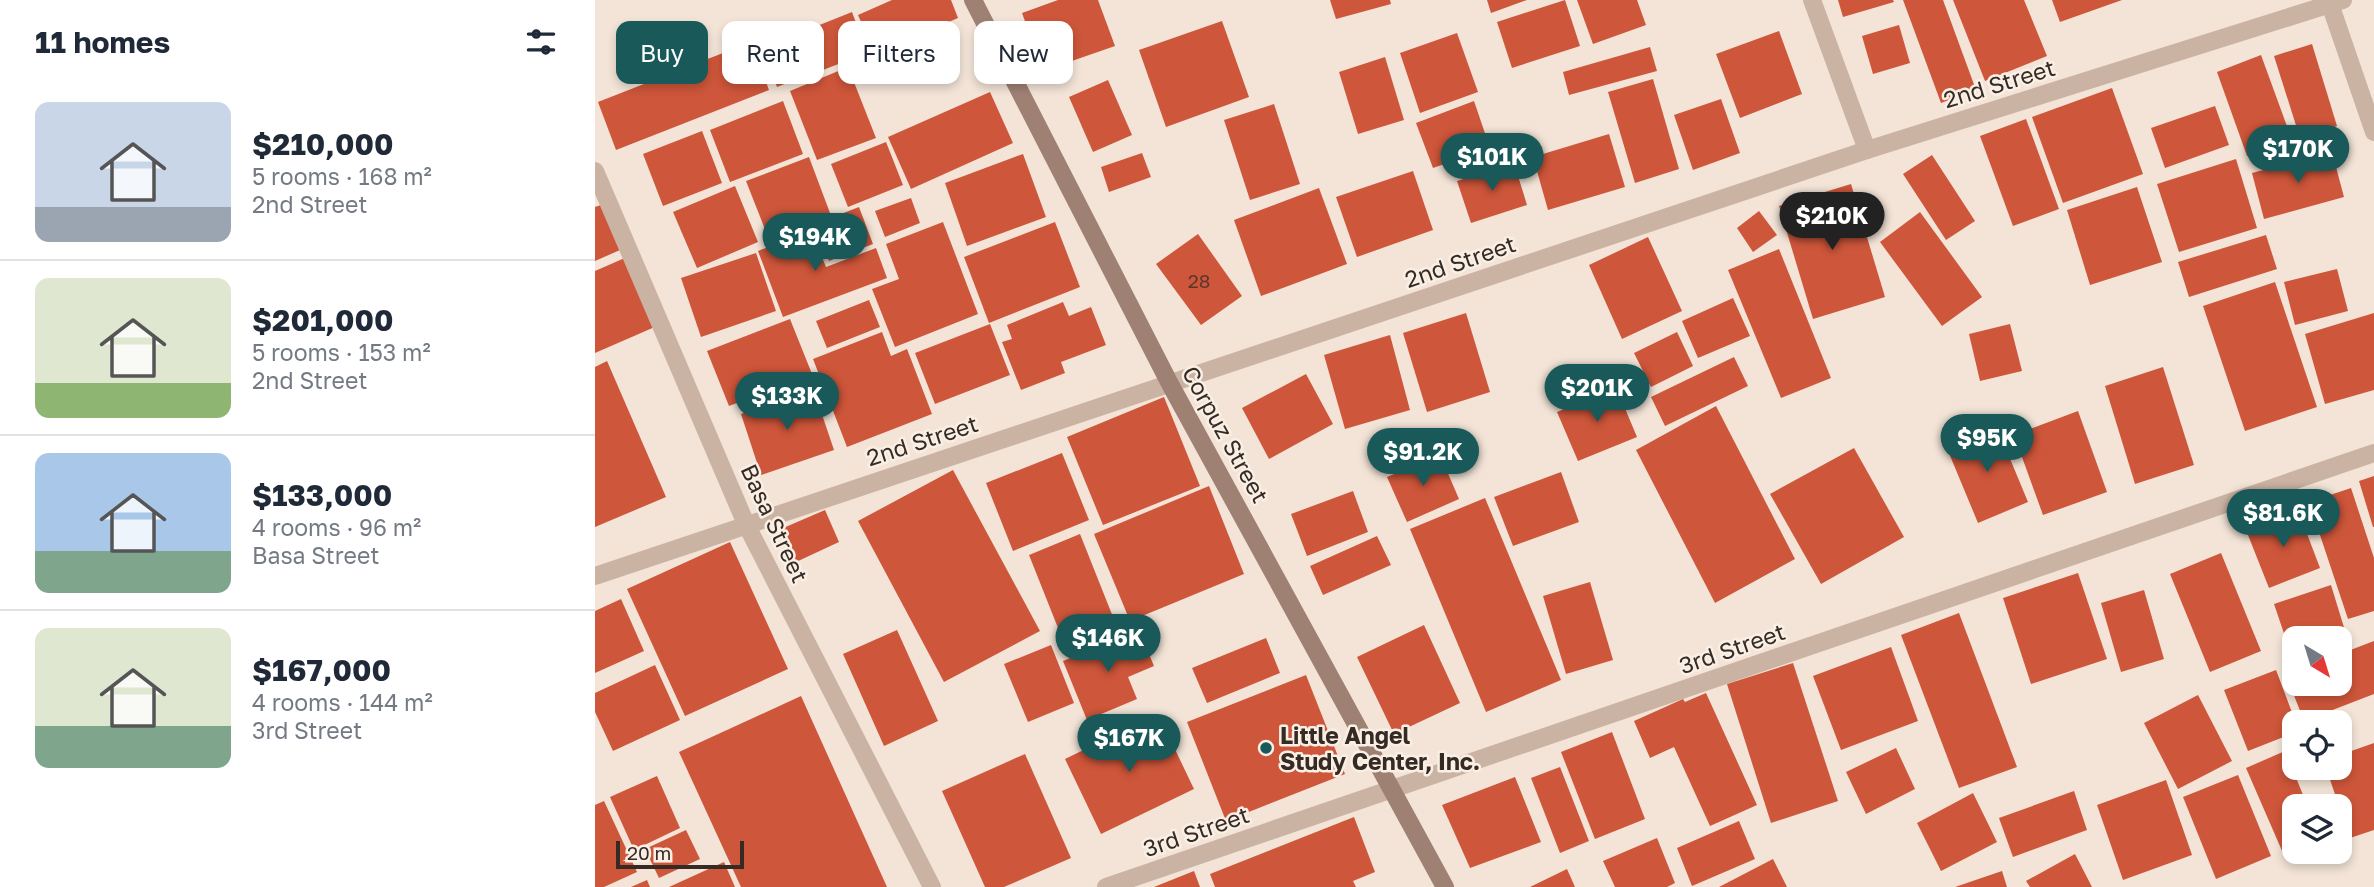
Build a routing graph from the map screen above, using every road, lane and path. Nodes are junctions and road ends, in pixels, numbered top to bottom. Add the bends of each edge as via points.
1 (973, 0) edge
2 (1812, 0) edge
3 (2336, 2) edge
4 (2374, 132) edge
5 (1867, 150) junction
6 (595, 171) edge
7 (1170, 384) junction
8 (2374, 453) edge
9 (746, 524) junction
10 (595, 576) edge
11 (1393, 790) junction
12 (932, 887) edge
13 (1106, 887) edge
14 (1445, 887) edge

1 - 7 street, Corpuz Street
2 - 5 street
3 - 4 street
3 - 5 street, 2nd Street
5 - 7 street, 2nd Street
6 - 9 street, Basa Street
7 - 9 street, 2nd Street
7 - 11 street, Corpuz Street
8 - 11 street, 3rd Street
9 - 10 street, 2nd Street
9 - 12 street, Basa Street
11 - 13 street, 3rd Street
11 - 14 street, Corpuz Street

